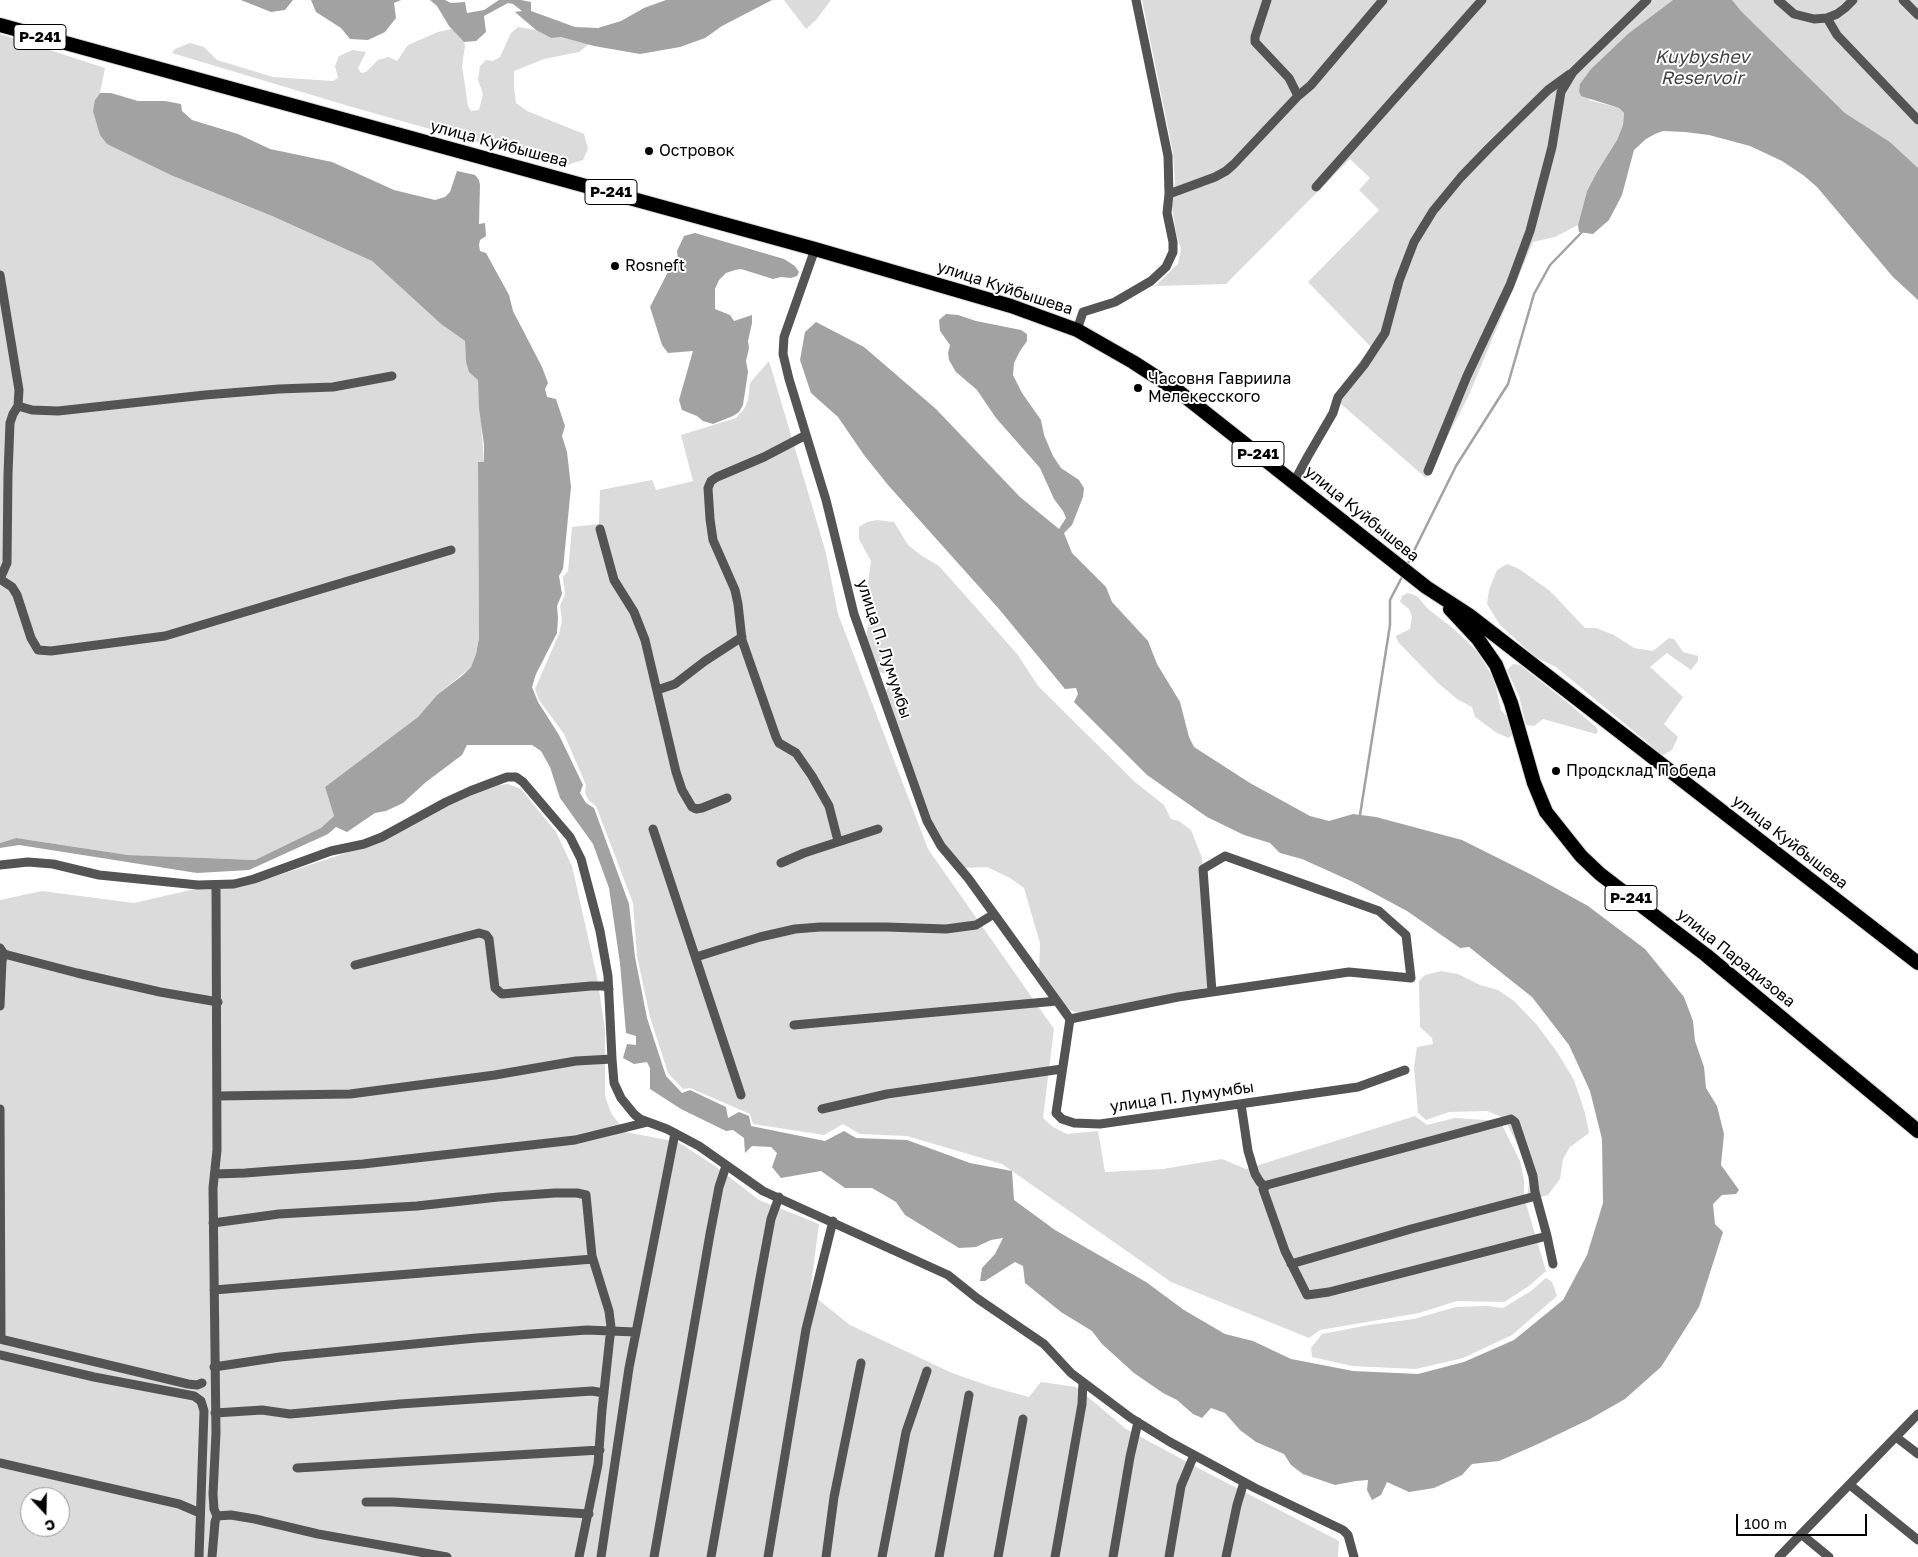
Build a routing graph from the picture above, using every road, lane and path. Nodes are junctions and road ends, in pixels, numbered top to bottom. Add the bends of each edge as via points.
1 (1136, 0) edge
2 (1267, 0) edge
3 (1384, 0) edge
4 (1482, 0) edge
5 (1647, 0) edge
6 (1778, 0) edge
7 (1853, 0) edge
8 (1903, 0) edge
9 (1918, 15) edge
10 (1827, 18) junction
11 (0, 25) edge
12 (1573, 72) junction
13 (1298, 96) junction
14 (1918, 120) edge
15 (1316, 187) dead end
16 (1169, 194) junction
17 (814, 249) junction
18 (0, 275) edge
19 (1077, 330) junction
20 (392, 376) dead end
21 (18, 406) junction
22 (806, 435) junction
23 (1428, 471) dead end
24 (1294, 482) junction
25 (600, 529) dead end
26 (451, 550) dead end
27 (0, 579) edge
28 (1430, 591) junction
29 (742, 637) junction
30 (657, 690) junction
31 (727, 798) dead end
32 (653, 829) dead end
33 (878, 829) dead end
34 (838, 841) junction
35 (781, 863) dead end
36 (0, 865) edge
37 (216, 885) junction
38 (994, 914) junction
39 (2, 951) edge
40 (696, 957) junction
41 (1918, 963) edge
42 (355, 965) dead end
43 (609, 989) junction
44 (1212, 992) junction
45 (1057, 1001) junction
46 (218, 1002) junction
47 (0, 1006) edge
48 (1070, 1020) junction
49 (794, 1025) dead end
50 (612, 1059) junction
51 (1062, 1069) junction
52 (1405, 1070) dead end
53 (217, 1096) junction
54 (741, 1096) dead end
55 (1241, 1104) junction
56 (822, 1108) dead end
57 (0, 1109) edge
58 (648, 1122) junction
59 (1918, 1131) edge
60 (675, 1133) junction
61 (726, 1166) junction
62 (215, 1174) junction
63 (1265, 1187) junction
64 (1536, 1196) junction
65 (779, 1197) junction
66 (833, 1221) junction
67 (213, 1222) junction
68 (1547, 1236) junction
69 (593, 1259) junction
70 (1291, 1264) junction
71 (1554, 1264) dead end
72 (214, 1290) junction
73 (611, 1332) junction
74 (636, 1332) junction
75 (0, 1339) edge
76 (0, 1355) edge
77 (860, 1363) dead end
78 (214, 1367) junction
79 (927, 1371) dead end
80 (1082, 1382) junction
81 (202, 1383) dead end
82 (604, 1393) junction
83 (969, 1395) dead end
84 (215, 1413) junction
85 (1918, 1414) edge
86 (1023, 1419) dead end
87 (1138, 1422) junction
88 (1896, 1436) junction
89 (600, 1450) junction
90 (1918, 1454) edge
91 (1194, 1455) junction
92 (0, 1462) edge
93 (297, 1468) dead end
94 (1244, 1482) junction
95 (1850, 1484) junction
96 (366, 1502) dead end
97 (200, 1513) junction
98 (589, 1514) junction
99 (218, 1516) junction
100 (1801, 1534) junction
101 (1918, 1540) edge
102 (199, 1557) edge
103 (212, 1557) edge
104 (447, 1557) edge
105 (578, 1557) edge
106 (601, 1557) edge
107 (654, 1557) edge
108 (711, 1557) edge
109 (768, 1557) edge
110 (826, 1557) edge
111 (882, 1557) edge
112 (939, 1557) edge
113 (998, 1557) edge
114 (1055, 1557) edge
115 (1113, 1557) edge
116 (1168, 1557) edge
117 (1226, 1557) edge
118 (1354, 1557) edge
119 (1779, 1557) edge
120 (1829, 1557) edge

1 - 16 street via 1168,156
2 - 13 street via 1255,42 1289,78
3 - 13 street
4 - 15 street
5 - 12 street
6 - 10 street via 1794,14 1814,19
7 - 10 street
8 - 9 street
10 - 14 street via 1837,35
11 - 17 highway, улица Куйбышева / Р-241
12 - 23 street via 1561,92 1552,147 1530,231 1510,285 1467,376
12 - 24 street via 1548,90 1461,177 1433,211 1414,242 1385,333 1338,397 1333,413
13 - 16 street via 1226,171
16 - 19 street via 1167,213 1173,252 1166,267 1142,288 1083,312
17 - 19 highway, улица Куйбышева / Р-241 via 1011,306
17 - 22 street, улица П. Лумумбы via 784,337 783,354
18 - 21 street via 19,390
19 - 24 highway, улица Куйбышева / Р-241 via 1178,391
20 - 21 street via 333,387 204,395 58,411
21 - 27 street via 10,423 7,563
22 - 29 street via 717,477 708,488 711,530 734,590
22 - 38 street, улица П. Лумумбы via 854,614 927,821 941,846
24 - 28 highway, улица Куйбышева / Р-241
25 - 30 street via 614,580 634,612 646,640
26 - 27 street via 165,636 50,651 38,650 17,595
28 - 41 highway, улица Куйбышева via 1469,615
28 - 59 highway, улица Парадизова / Р-241 via 1478,638 1496,665 1546,812 1581,856
29 - 30 street via 675,684
29 - 34 street via 776,737 779,743 796,753 812,776 828,806
30 - 31 street via 676,772 692,807 702,808
32 - 40 street
33 - 34 street
34 - 35 street
36 - 37 street via 53,864 99,875
37 - 43 street via 254,879 331,851 382,838 470,791 516,777 576,846 600,931
37 - 46 street
38 - 40 street via 976,925 946,929 795,929
38 - 45 street, улица П. Лумумбы
39 - 46 street via 150,990
39 - 47 street
40 - 54 street
42 - 43 street via 479,933 486,934 489,939 495,988 502,994 591,986
43 - 50 street
44 - 44 street via 1349,972 1411,978 1406,935 1379,911 1225,856 1203,869
44 - 48 street
45 - 48 street, улица П. Лумумбы
45 - 49 street
46 - 53 street
48 - 51 street, улица П. Лумумбы
50 - 53 street via 576,1061 350,1094
50 - 58 street via 614,1083 620,1098 634,1114
51 - 55 street, улица П. Лумумбы via 1056,1113 1074,1123 1100,1124
51 - 56 street via 887,1094
52 - 55 street, улица П. Лумумбы via 1358,1087
53 - 62 street
55 - 63 street via 1248,1151 1255,1174
57 - 75 street
58 - 60 street
58 - 62 street via 575,1140 363,1164
60 - 61 street
60 - 74 street
61 - 65 street
61 - 107 street via 710,1234
62 - 67 street
63 - 64 street via 1512,1118 1533,1176
63 - 70 street via 1263,1189
64 - 68 street
64 - 70 street
65 - 66 street
65 - 108 street via 771,1219
66 - 80 street via 948,1275 1044,1344
66 - 109 street via 806,1329
67 - 69 street via 279,1214 577,1193 586,1195
67 - 72 street
68 - 70 street via 1307,1296
68 - 71 street
69 - 72 street
69 - 73 street via 609,1311
72 - 78 street
73 - 74 street
73 - 78 street via 587,1330 476,1338 280,1357
73 - 82 street
74 - 106 street
75 - 81 street via 188,1384
76 - 97 street via 198,1398 204,1411
77 - 110 street
78 - 84 street
79 - 111 street via 906,1432
80 - 87 street
80 - 114 street via 1082,1404
82 - 84 street via 592,1391 290,1414 262,1410
82 - 89 street
83 - 112 street
84 - 99 street via 213,1494
85 - 88 street
86 - 113 street
87 - 91 street
87 - 115 street
88 - 90 street
88 - 95 street
89 - 93 street
89 - 98 street
91 - 94 street
91 - 116 street via 1181,1486
92 - 97 street via 179,1504
94 - 117 street
94 - 118 street via 1343,1530 1348,1534
95 - 100 street
95 - 101 street
96 - 98 street
97 - 102 street
98 - 105 street
99 - 103 street
99 - 104 street via 231,1514 318,1534
100 - 119 street
100 - 120 street

